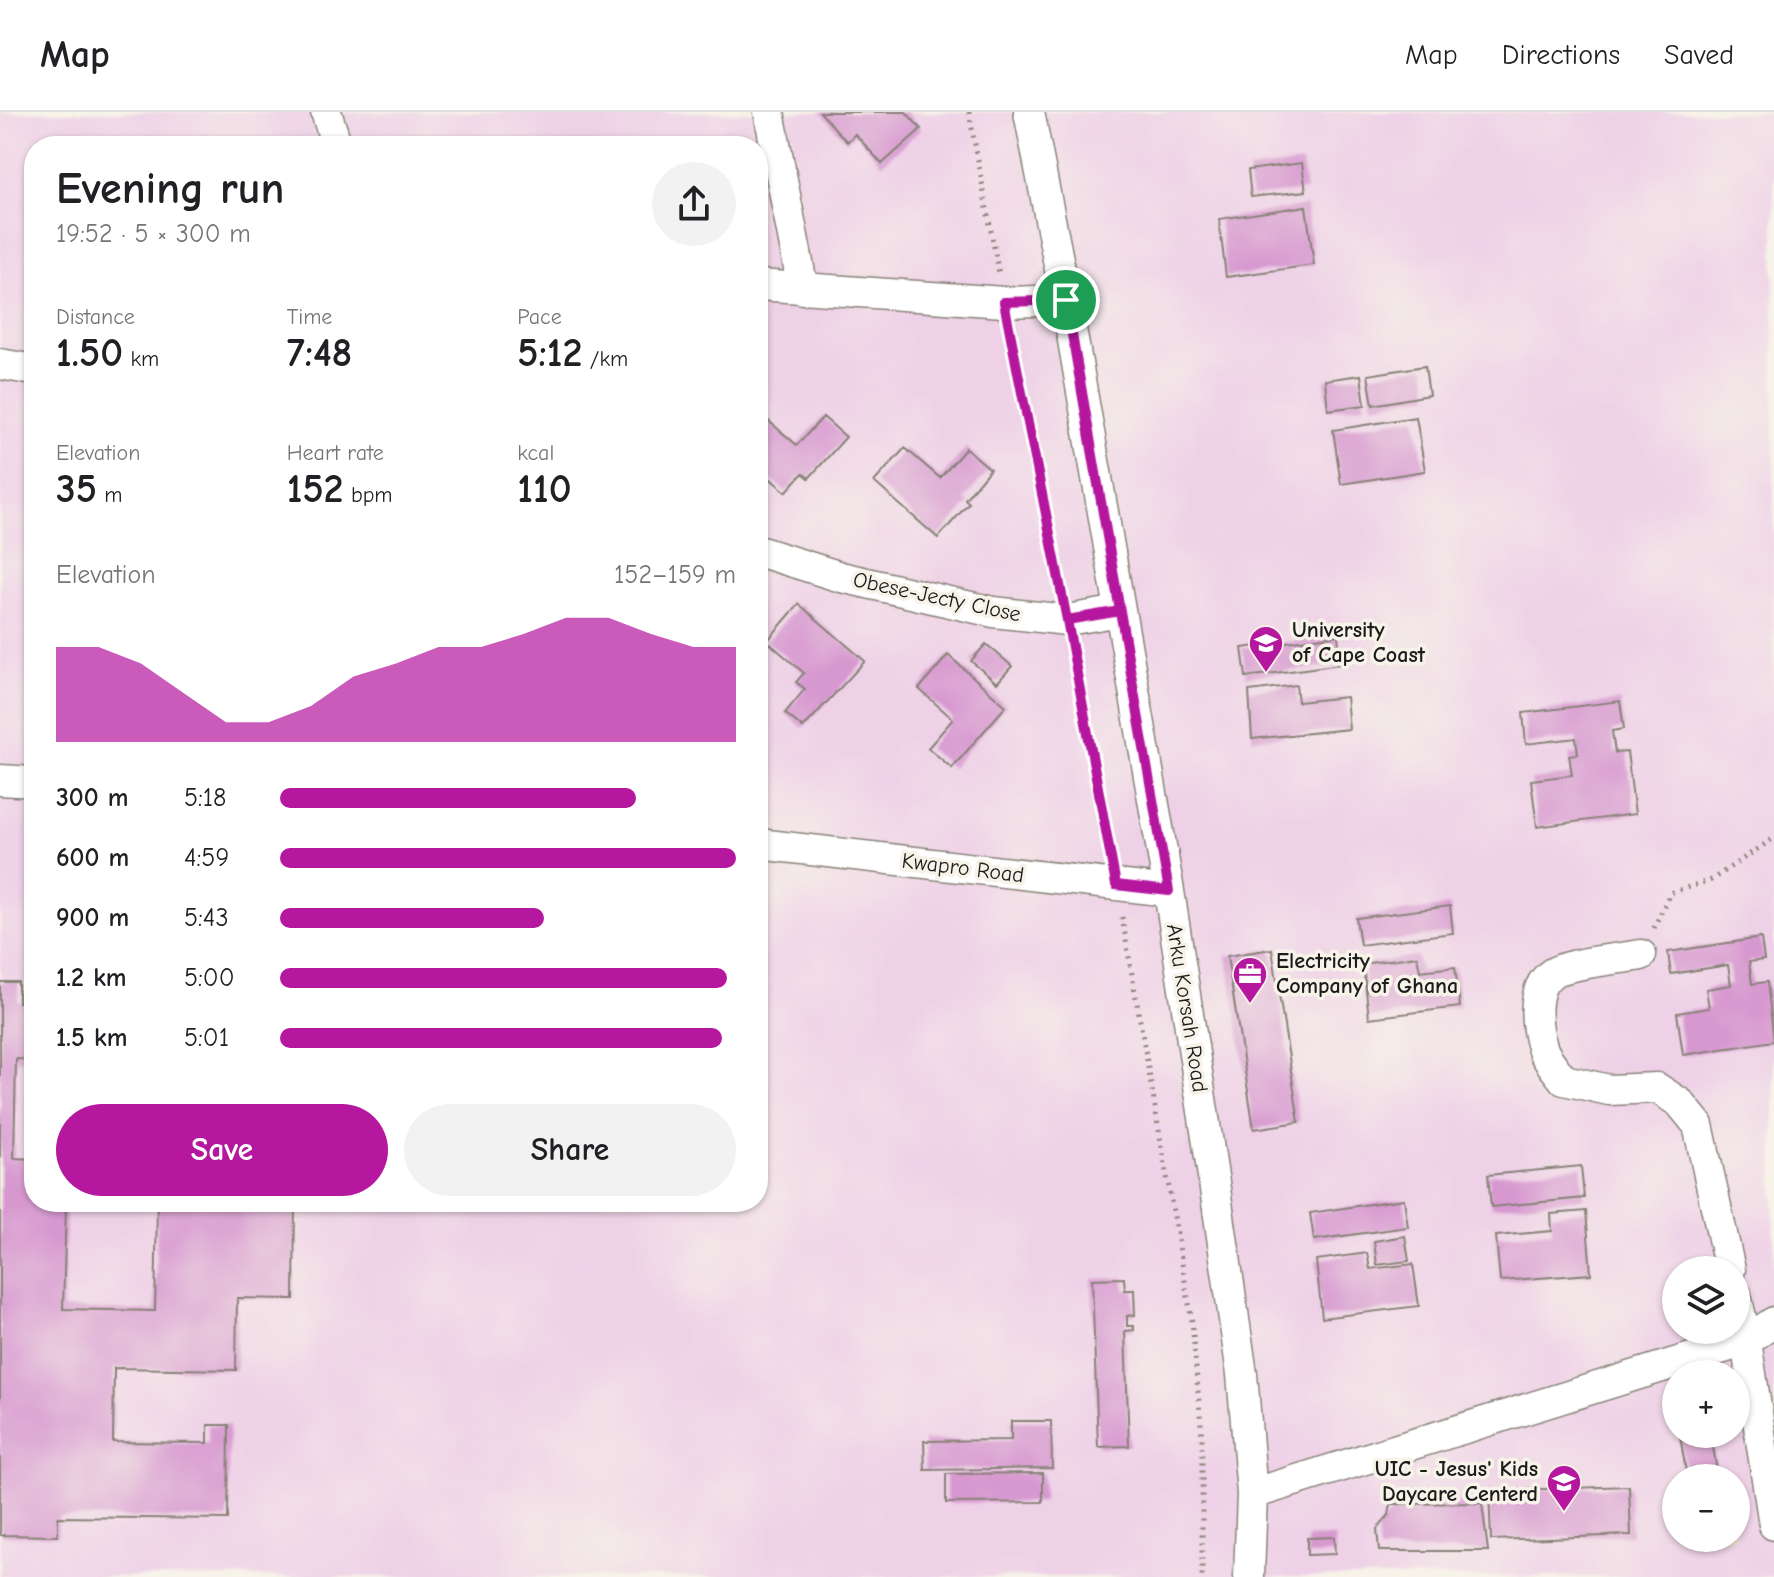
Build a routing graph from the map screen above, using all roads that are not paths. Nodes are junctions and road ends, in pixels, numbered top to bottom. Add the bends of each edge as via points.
1 (326, 112) edge
2 (769, 112) edge
3 (1029, 112) edge
4 (334, 136) edge
5 (768, 286) edge
6 (803, 289) junction
7 (1066, 300) junction
8 (0, 364) edge
9 (24, 368) edge
10 (768, 554) edge
11 (1120, 611) junction
12 (0, 780) edge
13 (24, 781) edge
14 (768, 845) edge
15 (1169, 891) junction
16 (1646, 946) road end
17 (1727, 1256) edge
18 (1774, 1322) edge
19 (1750, 1338) edge
20 (1736, 1344) edge
21 (1746, 1344) edge
22 (1252, 1494) junction
23 (1774, 1525) edge
24 (1249, 1577) edge

1 - 4 street
2 - 6 street
3 - 7 street, Arku Korsah Road
5 - 6 street
6 - 7 street via 1004,302
7 - 11 street, Arku Korsah Road
8 - 9 street
10 - 11 street, Obese-Jecty Close via 993,612 1067,620
11 - 15 street, Arku Korsah Road
12 - 13 street
14 - 15 street, Kwapro Road
15 - 22 street, Arku Korsah Road via 1242,1374
16 - 17 street via 1552,973 1541,984 1536,1011 1543,1051 1564,1080 1609,1090 1657,1088 1680,1103 1698,1125
18 - 19 street
20 - 22 street
21 - 23 street
22 - 24 street, Arku Korsah Road

